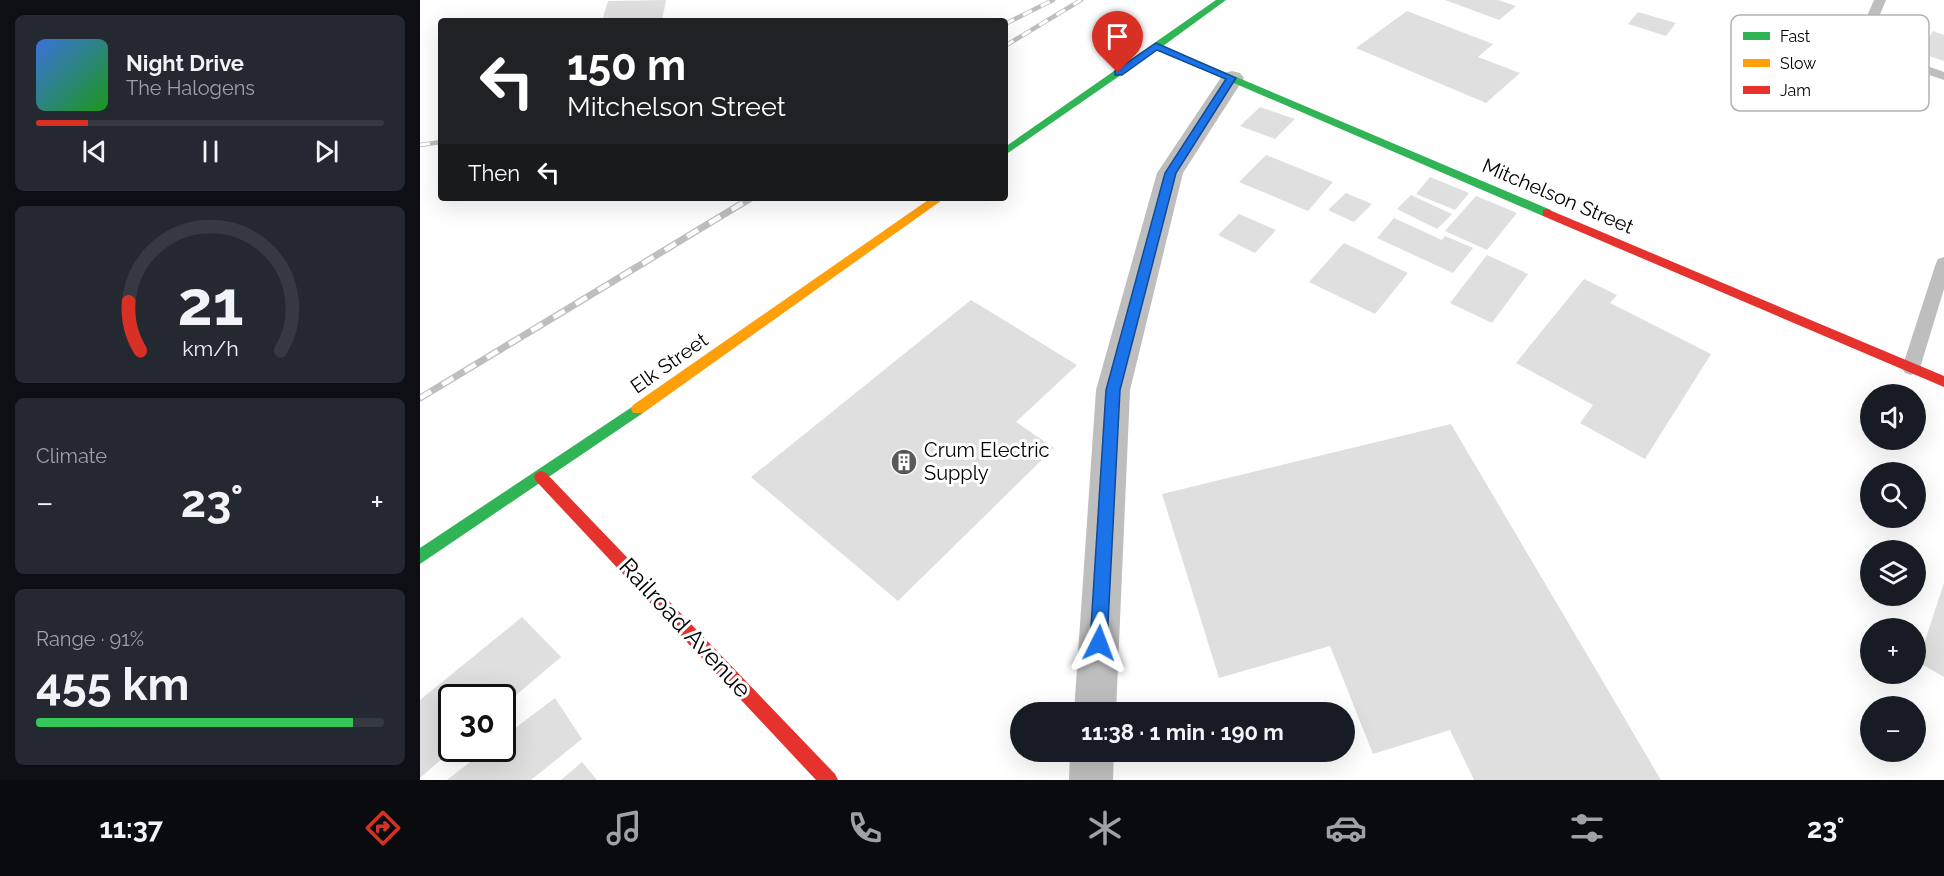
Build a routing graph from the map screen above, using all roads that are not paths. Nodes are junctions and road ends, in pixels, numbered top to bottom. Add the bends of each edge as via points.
1 (1222, 0) edge
2 (1880, 0) edge
3 (1874, 15) edge
4 (1156, 46) junction
5 (1929, 71) edge
6 (1944, 76) edge
7 (1232, 78) junction
8 (1008, 150) edge
9 (935, 201) edge
10 (1944, 263) edge
11 (1911, 368) junction
12 (1944, 382) edge
13 (541, 477) junction
14 (420, 557) edge
15 (1096, 702) edge
16 (1092, 762) edge
17 (829, 780) edge
18 (1091, 780) edge

1 - 4 street
2 - 3 lane
4 - 7 street, Mitchelson Street
4 - 8 street
5 - 6 lane
7 - 11 street, Mitchelson Street
7 - 15 street via 1170,173 1113,390
9 - 13 street, Elk Street
10 - 11 lane
11 - 12 street, Mitchelson Street
13 - 14 street, Elk Street
13 - 17 street, Railroad Avenue
16 - 18 street

